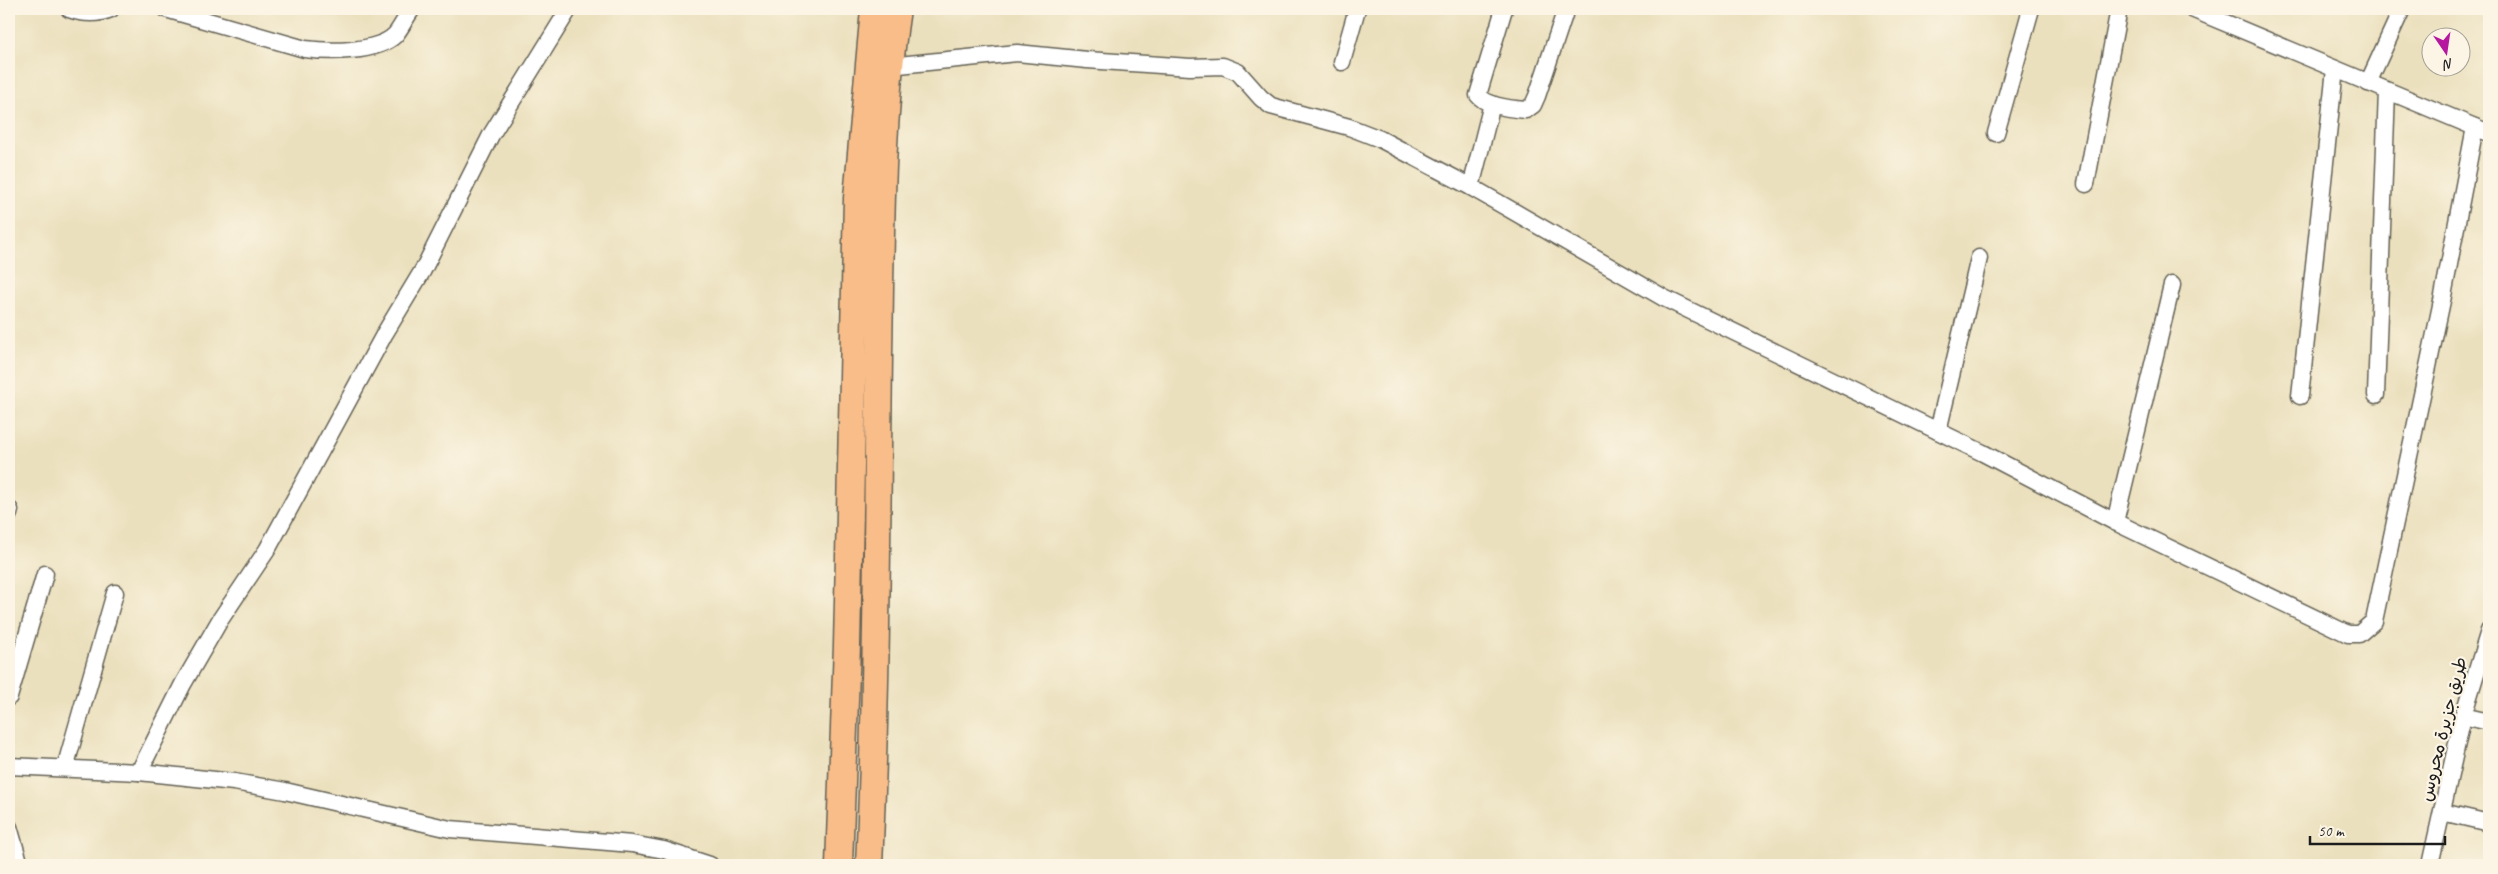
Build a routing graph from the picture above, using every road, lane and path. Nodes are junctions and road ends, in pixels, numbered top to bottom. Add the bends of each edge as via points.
1 (69, 9) edge
2 (111, 9) edge
3 (166, 9) edge
4 (412, 9) edge
5 (568, 9) edge
6 (874, 9) edge
7 (897, 9) edge
8 (1357, 9) edge
9 (1504, 9) edge
10 (1566, 9) edge
11 (2031, 9) edge
12 (2119, 9) edge
13 (2192, 9) edge
14 (2402, 9) edge
15 (1342, 62) dead end
16 (889, 66) junction
17 (2335, 69) junction
18 (2368, 83) junction
19 (2387, 91) junction
20 (1492, 104) junction
21 (2482, 130) edge
22 (1996, 133) dead end
23 (2086, 184) dead end
24 (1470, 187) junction
25 (1979, 258) dead end
26 (2172, 285) dead end
27 (2376, 395) dead end
28 (2300, 396) dead end
29 (1938, 431) junction
30 (2115, 522) junction
31 (45, 574) dead end
32 (115, 593) dead end
33 (848, 609) junction
34 (877, 609) junction
35 (2489, 631) edge
36 (9, 697) edge
37 (2463, 716) junction
38 (2489, 722) edge
39 (9, 766) edge
40 (65, 768) junction
41 (139, 772) junction
42 (2442, 812) junction
43 (2489, 823) edge
44 (9, 827) edge
45 (20, 865) edge
46 (710, 865) edge
47 (839, 865) edge
48 (869, 865) edge
49 (2430, 865) edge

1 - 2 street via 95,14
3 - 4 street via 320,51 354,49 387,40
5 - 41 street via 491,135 423,270 385,333 267,550 183,684
6 - 33 main road via 857,198
7 - 16 main road
8 - 15 street
9 - 20 street via 1478,91 1480,98
10 - 20 street via 1533,104 1526,110
11 - 22 street
12 - 23 street
13 - 17 street
14 - 18 street
16 - 24 street via 1017,52 1096,61 1228,66 1272,106 1380,139
16 - 34 main road via 882,198
17 - 18 street
17 - 28 street
18 - 19 street
19 - 21 street
19 - 27 street
20 - 24 street
21 - 30 street via 2374,622 2359,634 2334,629
24 - 29 street via 1664,298
25 - 29 street
26 - 30 street
29 - 30 street
31 - 36 street
32 - 40 street
33 - 34 main road
33 - 47 main road
34 - 48 main road
35 - 37 street, طريق جزيرة محروس
37 - 38 street
37 - 42 street, طريق جزيرة محروس
39 - 40 street
40 - 41 street
41 - 46 street via 285,791 450,829 632,844 664,850
42 - 43 street
42 - 49 street, طريق جزيرة محروس
44 - 45 street

